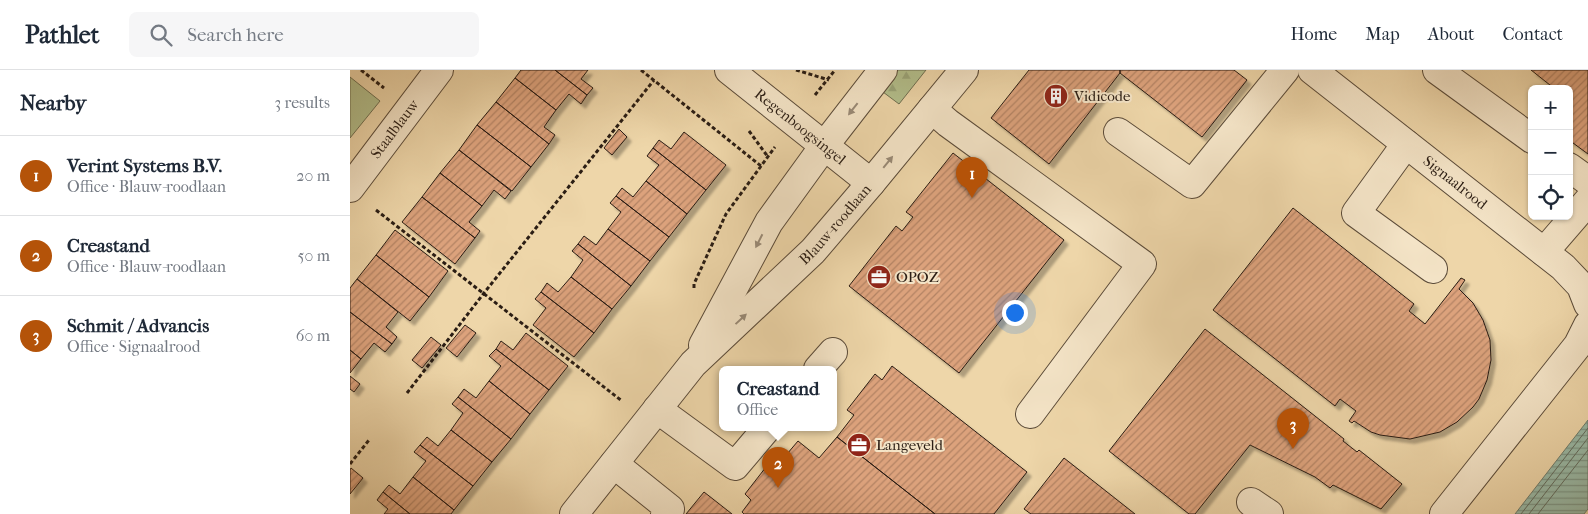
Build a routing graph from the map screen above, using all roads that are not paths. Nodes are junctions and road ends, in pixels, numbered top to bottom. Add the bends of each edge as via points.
1 (439, 70) edge
2 (729, 70) edge
3 (882, 70) edge
4 (964, 70) edge
5 (1285, 70) edge
6 (1312, 70) edge
7 (1437, 70) edge
8 (932, 109) junction
9 (1118, 132) dead end
10 (1528, 137) edge
11 (1406, 144) junction
12 (824, 146) junction
13 (1573, 170) edge
14 (1588, 180) edge
15 (871, 183) junction
16 (350, 188) edge
17 (1588, 201) edge
18 (1544, 252) junction
19 (1434, 269) dead end
20 (1588, 304) edge
21 (1588, 325) edge
22 (693, 364) junction
23 (1030, 414) dead end
24 (652, 415) junction
25 (765, 431) edge
26 (614, 464) junction
27 (574, 514) edge
28 (665, 514) edge
29 (1444, 514) edge

1 - 16 street, Staalblauw
2 - 12 street, Regenboogsingel
3 -> 12 street, Blauw-roodlaan
4 - 8 street, Blauw-roodlaan
5 - 9 street via 1192,184
6 - 11 street, Signaalrood
7 - 10 street
15 -> 8 street, Blauw-roodlaan
8 - 23 street via 1142,264
11 - 18 street, Signaalrood
11 - 19 street via 1356,213
12 - 15 street, Regenboogsingel
12 -> 22 street, Blauw-roodlaan via 768,222
13 - 14 street
22 -> 15 street, Blauw-roodlaan via 814,251
17 - 18 street
18 - 20 street, Signaalrood via 1581,286
21 - 29 street via 1578,346
22 - 24 street, Blauw-roodlaan
24 - 25 street via 734,466
24 - 26 street, Blauw-roodlaan
26 - 27 street, Blauw-roodlaan
26 - 28 street via 670,508

